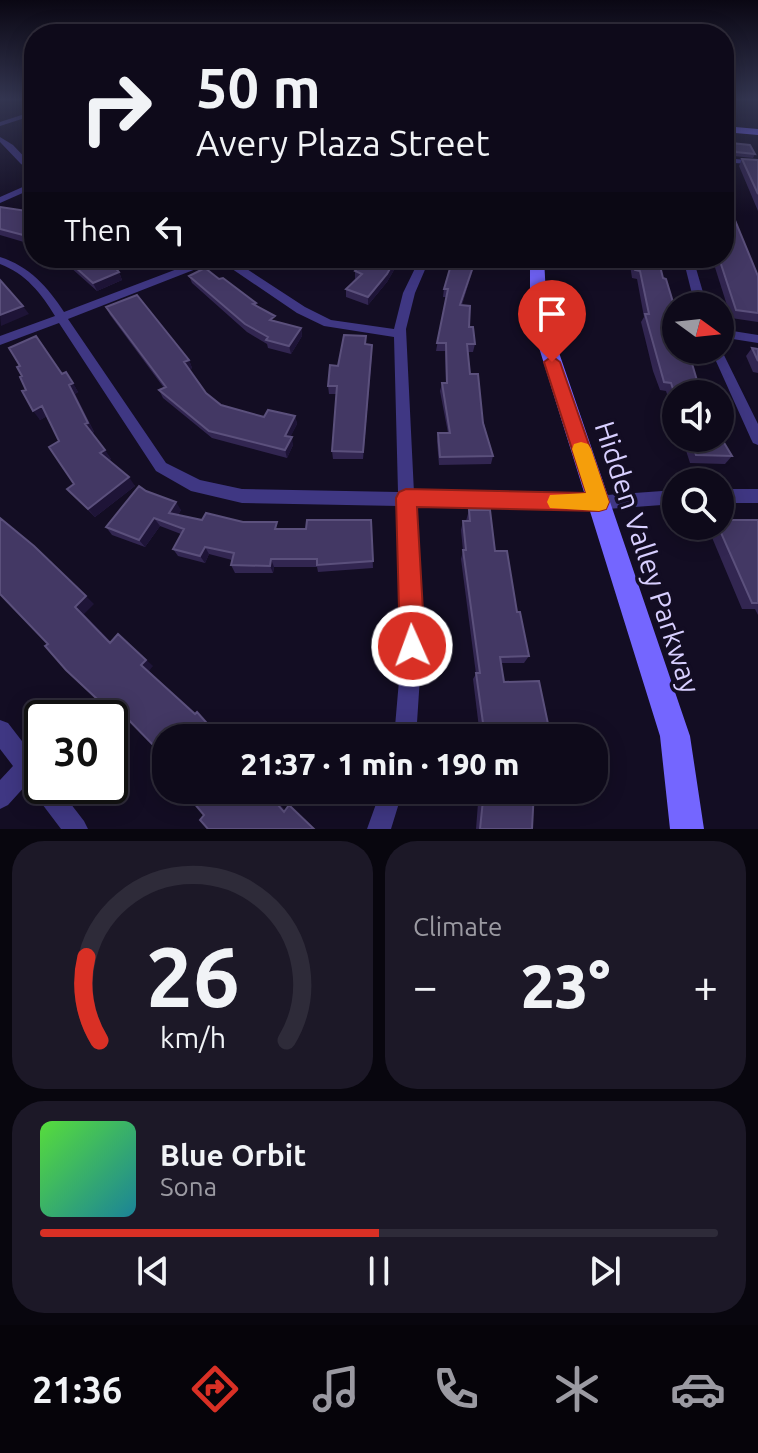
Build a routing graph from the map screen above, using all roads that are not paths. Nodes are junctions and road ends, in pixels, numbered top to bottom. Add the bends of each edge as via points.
1 (0, 139) edge
2 (734, 161) edge
3 (758, 163) edge
4 (24, 165) edge
5 (24, 189) edge
6 (0, 200) edge
7 (0, 260) edge
8 (189, 268) edge
9 (238, 268) edge
10 (420, 268) edge
11 (534, 268) edge
12 (691, 268) edge
13 (697, 292) edge
14 (63, 317) junction
15 (400, 334) junction
16 (734, 335) edge
17 (758, 339) edge
18 (0, 341) edge
19 (723, 364) edge
20 (758, 439) edge
21 (734, 496) edge
22 (758, 496) edge
23 (406, 498) junction
24 (662, 498) edge
25 (599, 502) junction
26 (406, 724) edge
27 (0, 731) edge
28 (24, 761) edge
29 (24, 786) edge
30 (0, 797) edge
31 (57, 804) edge
32 (387, 804) edge
33 (76, 829) edge
34 (379, 829) edge
35 (687, 829) edge

1 - 4 street
2 - 3 street
5 - 6 street
7 - 14 street via 44,289
8 - 14 street
9 - 15 street via 328,323
10 - 15 street
11 - 25 street, Hidden Valley Parkway via 545,338
12 - 13 street
14 - 18 street
14 - 23 street via 161,467 197,486 242,496
15 - 23 street
16 - 17 street
19 - 20 street
21 - 22 street
23 - 25 street
23 - 26 street via 412,646
24 - 25 street
25 - 35 street, Hidden Valley Parkway via 675,736
27 - 28 street
29 - 30 street
31 - 33 street
32 - 34 street

